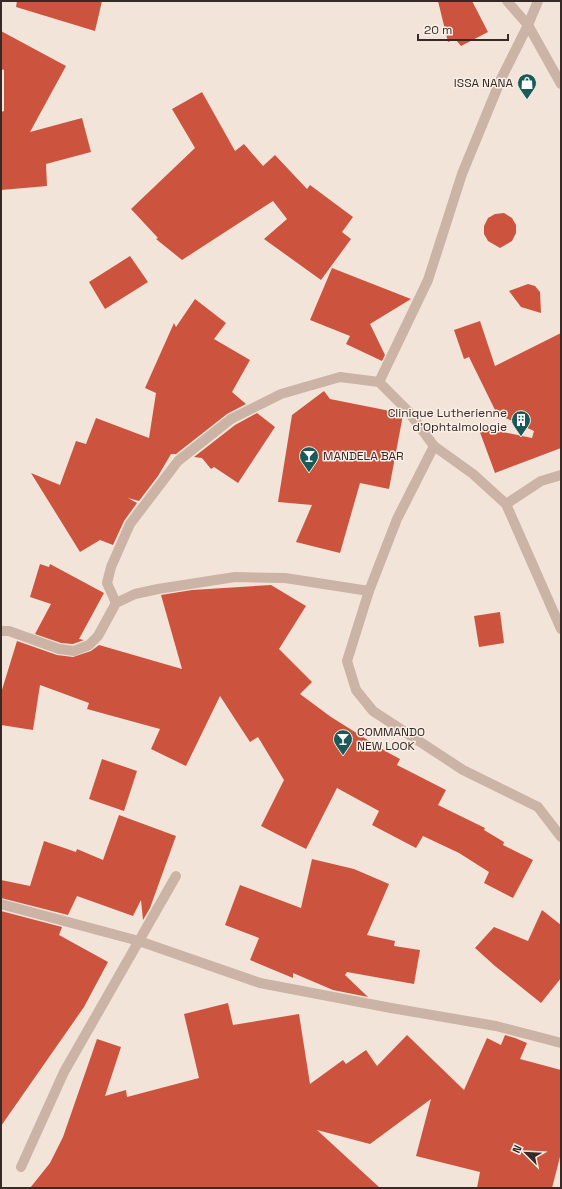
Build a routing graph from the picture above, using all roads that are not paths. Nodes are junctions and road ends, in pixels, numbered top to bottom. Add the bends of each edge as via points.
1 (507, 1) edge
2 (538, 1) edge
3 (528, 25) junction
4 (561, 84) edge
5 (380, 382) junction
6 (434, 446) junction
7 (561, 475) edge
8 (506, 504) junction
9 (369, 591) junction
10 (116, 603) junction
11 (561, 629) edge
12 (1, 631) edge
13 (561, 837) edge
14 (176, 876) dead end
15 (1, 904) edge
16 (139, 941) junction
17 (561, 1043) edge
18 (21, 1167) dead end

1 - 3 street
2 - 3 street
3 - 4 street
3 - 5 street via 501,79 462,174 428,280
5 - 6 street via 408,411
5 - 10 street via 340,377 281,394 231,419 178,461 126,531 107,583
6 - 8 street via 473,474
6 - 9 street via 397,519
7 - 8 street via 541,481
8 - 11 street
9 - 10 street via 285,578 235,577 135,594
9 - 13 street via 347,661 356,690 373,711 463,770 538,807
10 - 12 street via 98,636 89,645 74,651 59,649 9,631
14 - 16 street
15 - 16 street
16 - 17 street via 260,983 496,1026
16 - 18 street via 64,1072

